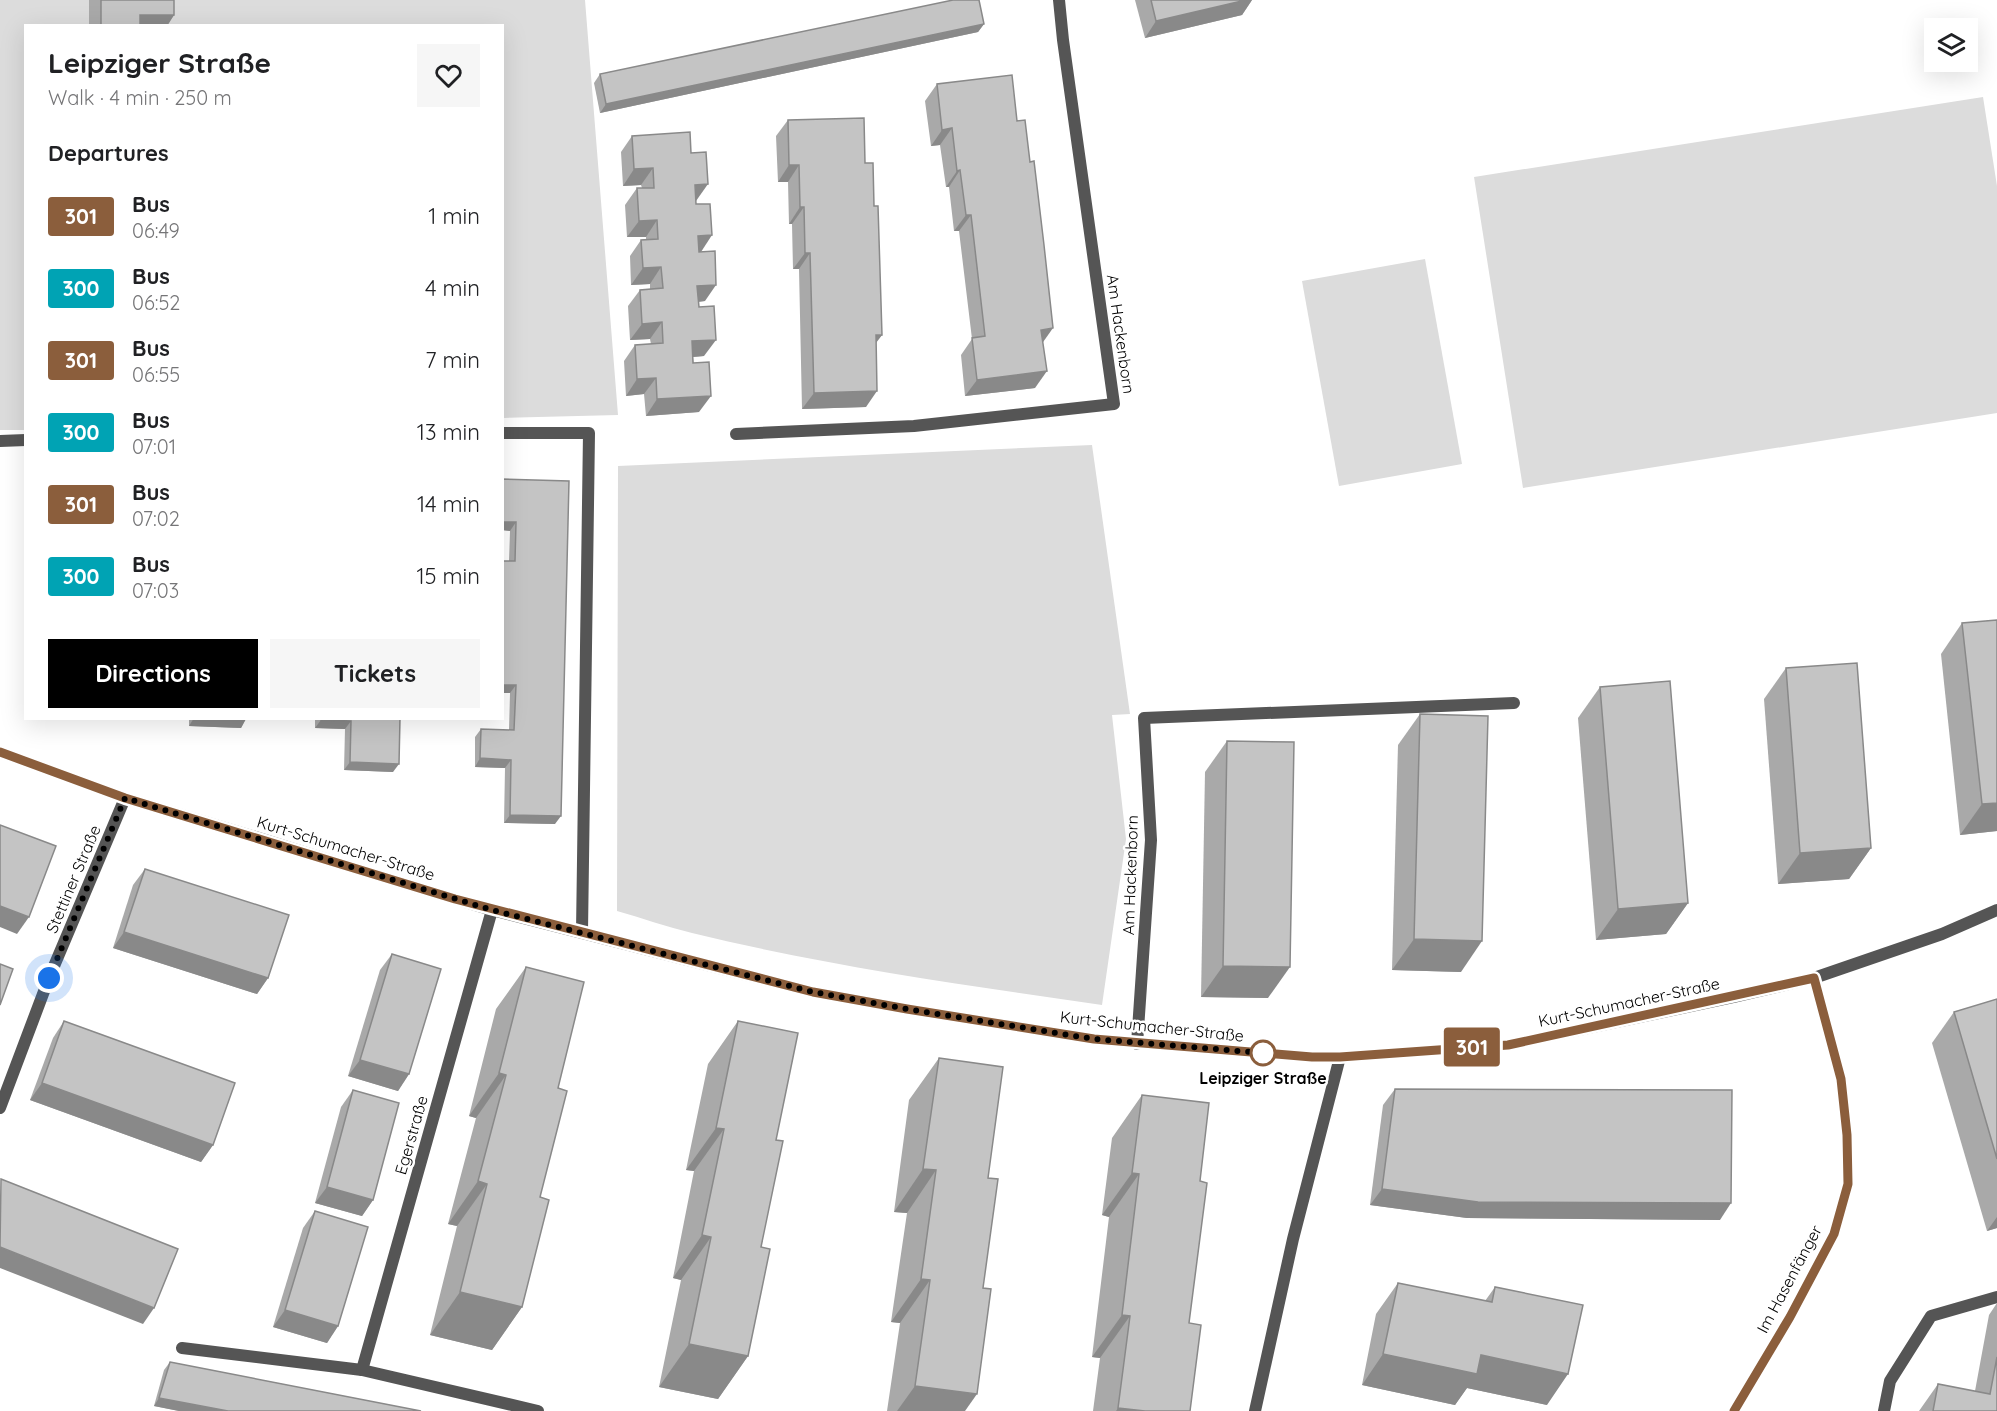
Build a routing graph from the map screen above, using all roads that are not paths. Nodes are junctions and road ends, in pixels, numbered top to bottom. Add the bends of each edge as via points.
1 (1059, 0) edge
2 (504, 433) edge
3 (736, 434) dead end
4 (24, 440) edge
5 (0, 441) edge
6 (1514, 703) dead end
7 (0, 752) edge
8 (125, 798) junction
9 (492, 910) junction
10 (1997, 910) edge
11 (582, 932) junction
12 (1814, 978) junction
13 (1137, 1044) junction
14 (1340, 1057) junction
15 (0, 1108) edge
16 (1997, 1297) edge
17 (182, 1348) dead end
18 (362, 1370) junction
19 (538, 1411) edge
20 (1255, 1411) edge
21 (1734, 1411) edge
22 (1884, 1411) edge

1 - 3 street, Am Hackenborn via 1114,404 914,426
2 - 11 street via 589,433
4 - 5 street
6 - 13 street, Am Hackenborn via 1144,718 1151,840
7 - 8 street, Kurt-Schumacher-Straße
8 - 9 street, Kurt-Schumacher-Straße
8 - 15 street, Stettiner Straße via 49,978
9 - 11 street, Kurt-Schumacher-Straße
9 - 18 street, Egerstraße
10 - 12 street, Kurt-Schumacher-Straße via 1942,934
11 - 13 street, Kurt-Schumacher-Straße via 813,992
12 - 14 street, Kurt-Schumacher-Straße via 1508,1045
12 - 21 street, Im Hasenfänger via 1841,1079 1848,1184 1834,1234
13 - 14 street, Kurt-Schumacher-Straße
14 - 20 street via 1293,1239
16 - 22 street via 1931,1316 1890,1381
17 - 18 street
18 - 19 street

